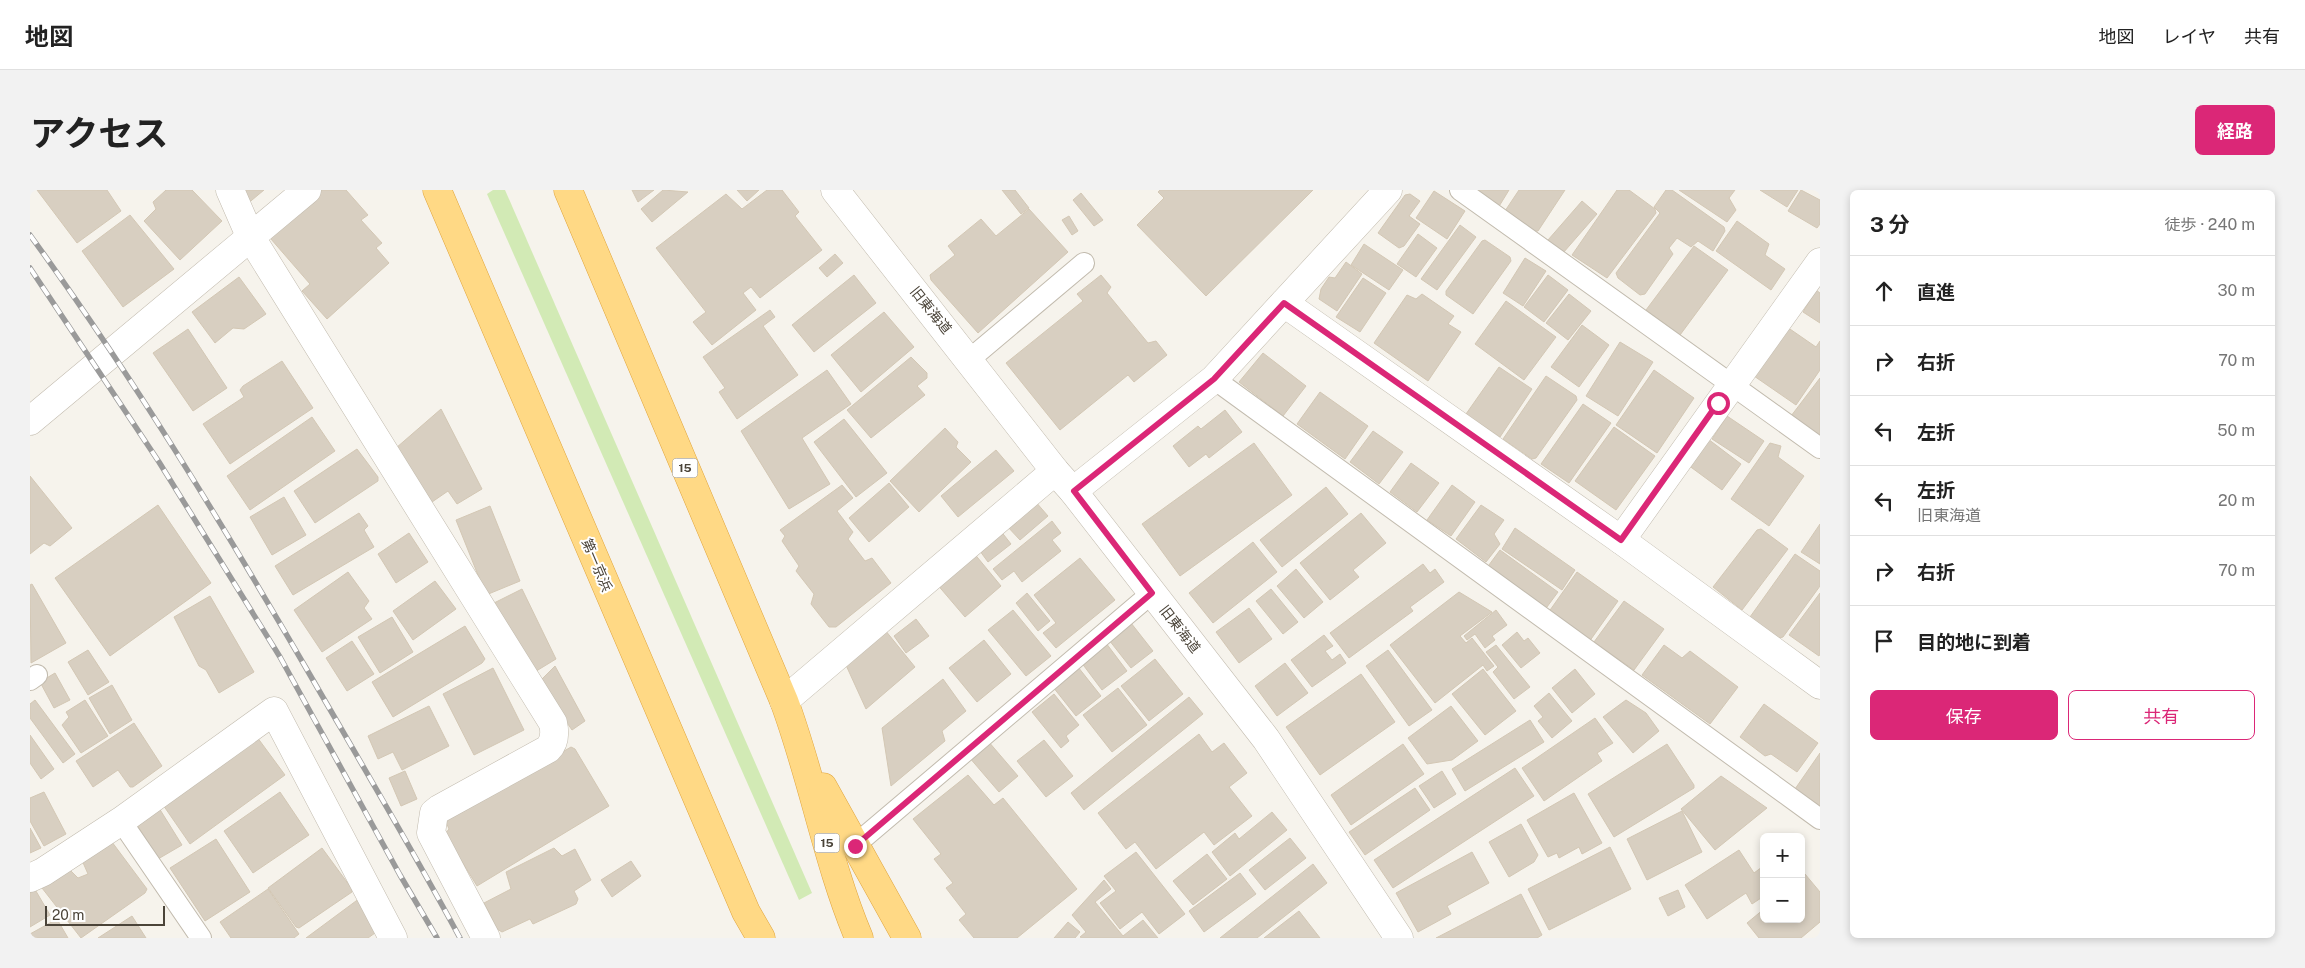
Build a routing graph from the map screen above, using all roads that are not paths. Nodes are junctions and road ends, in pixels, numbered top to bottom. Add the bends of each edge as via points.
1 (230, 190) edge
2 (307, 190) edge
3 (437, 190) edge
4 (568, 190) edge
5 (835, 190) edge
6 (1388, 190) edge
7 (1460, 190) edge
8 (250, 236) junction
9 (1820, 262) edge
10 (1084, 263) dead end
11 (1284, 303) junction
12 (970, 359) junction
13 (1214, 379) junction
14 (1731, 386) junction
15 (30, 421) edge
16 (1820, 448) edge
17 (1055, 471) junction
18 (1074, 491) junction
19 (1621, 540) junction
20 (1152, 593) junction
21 (1820, 685) edge
22 (784, 701) junction
23 (800, 746) junction
24 (1820, 819) edge
25 (122, 821) junction
26 (855, 846) junction
27 (30, 878) edge
28 (746, 912) junction
29 (201, 938) edge
30 (393, 938) edge
31 (486, 938) edge
32 (754, 938) edge
33 (761, 938) edge
34 (859, 938) edge
35 (907, 938) edge
36 (1399, 938) edge

1 - 8 street
2 - 8 street
3 - 28 highway, 第一京浜
4 - 22 highway, 15
5 - 12 street, 旧東海道
6 - 11 street
7 - 14 lane
8 - 15 street
8 - 31 street via 553,723 553,744 548,748 433,815 431,833
9 - 14 street
10 - 12 lane
11 - 13 street
11 - 19 street
12 - 17 street, 旧東海道
13 - 18 street
13 - 24 lane
14 - 16 lane
14 - 19 street
17 - 18 street, 旧東海道
17 - 22 street
18 - 20 street, 旧東海道
19 - 21 street
20 - 26 lane
20 - 36 street, 旧東海道 via 1266,740
22 - 23 highway, 15
23 - 26 highway, 15
23 - 34 highway, 15 via 842,898
25 - 27 street
25 - 29 lane
25 - 30 street via 274,711
26 - 35 highway, 15
28 - 32 highway
28 - 33 highway, 第一京浜

